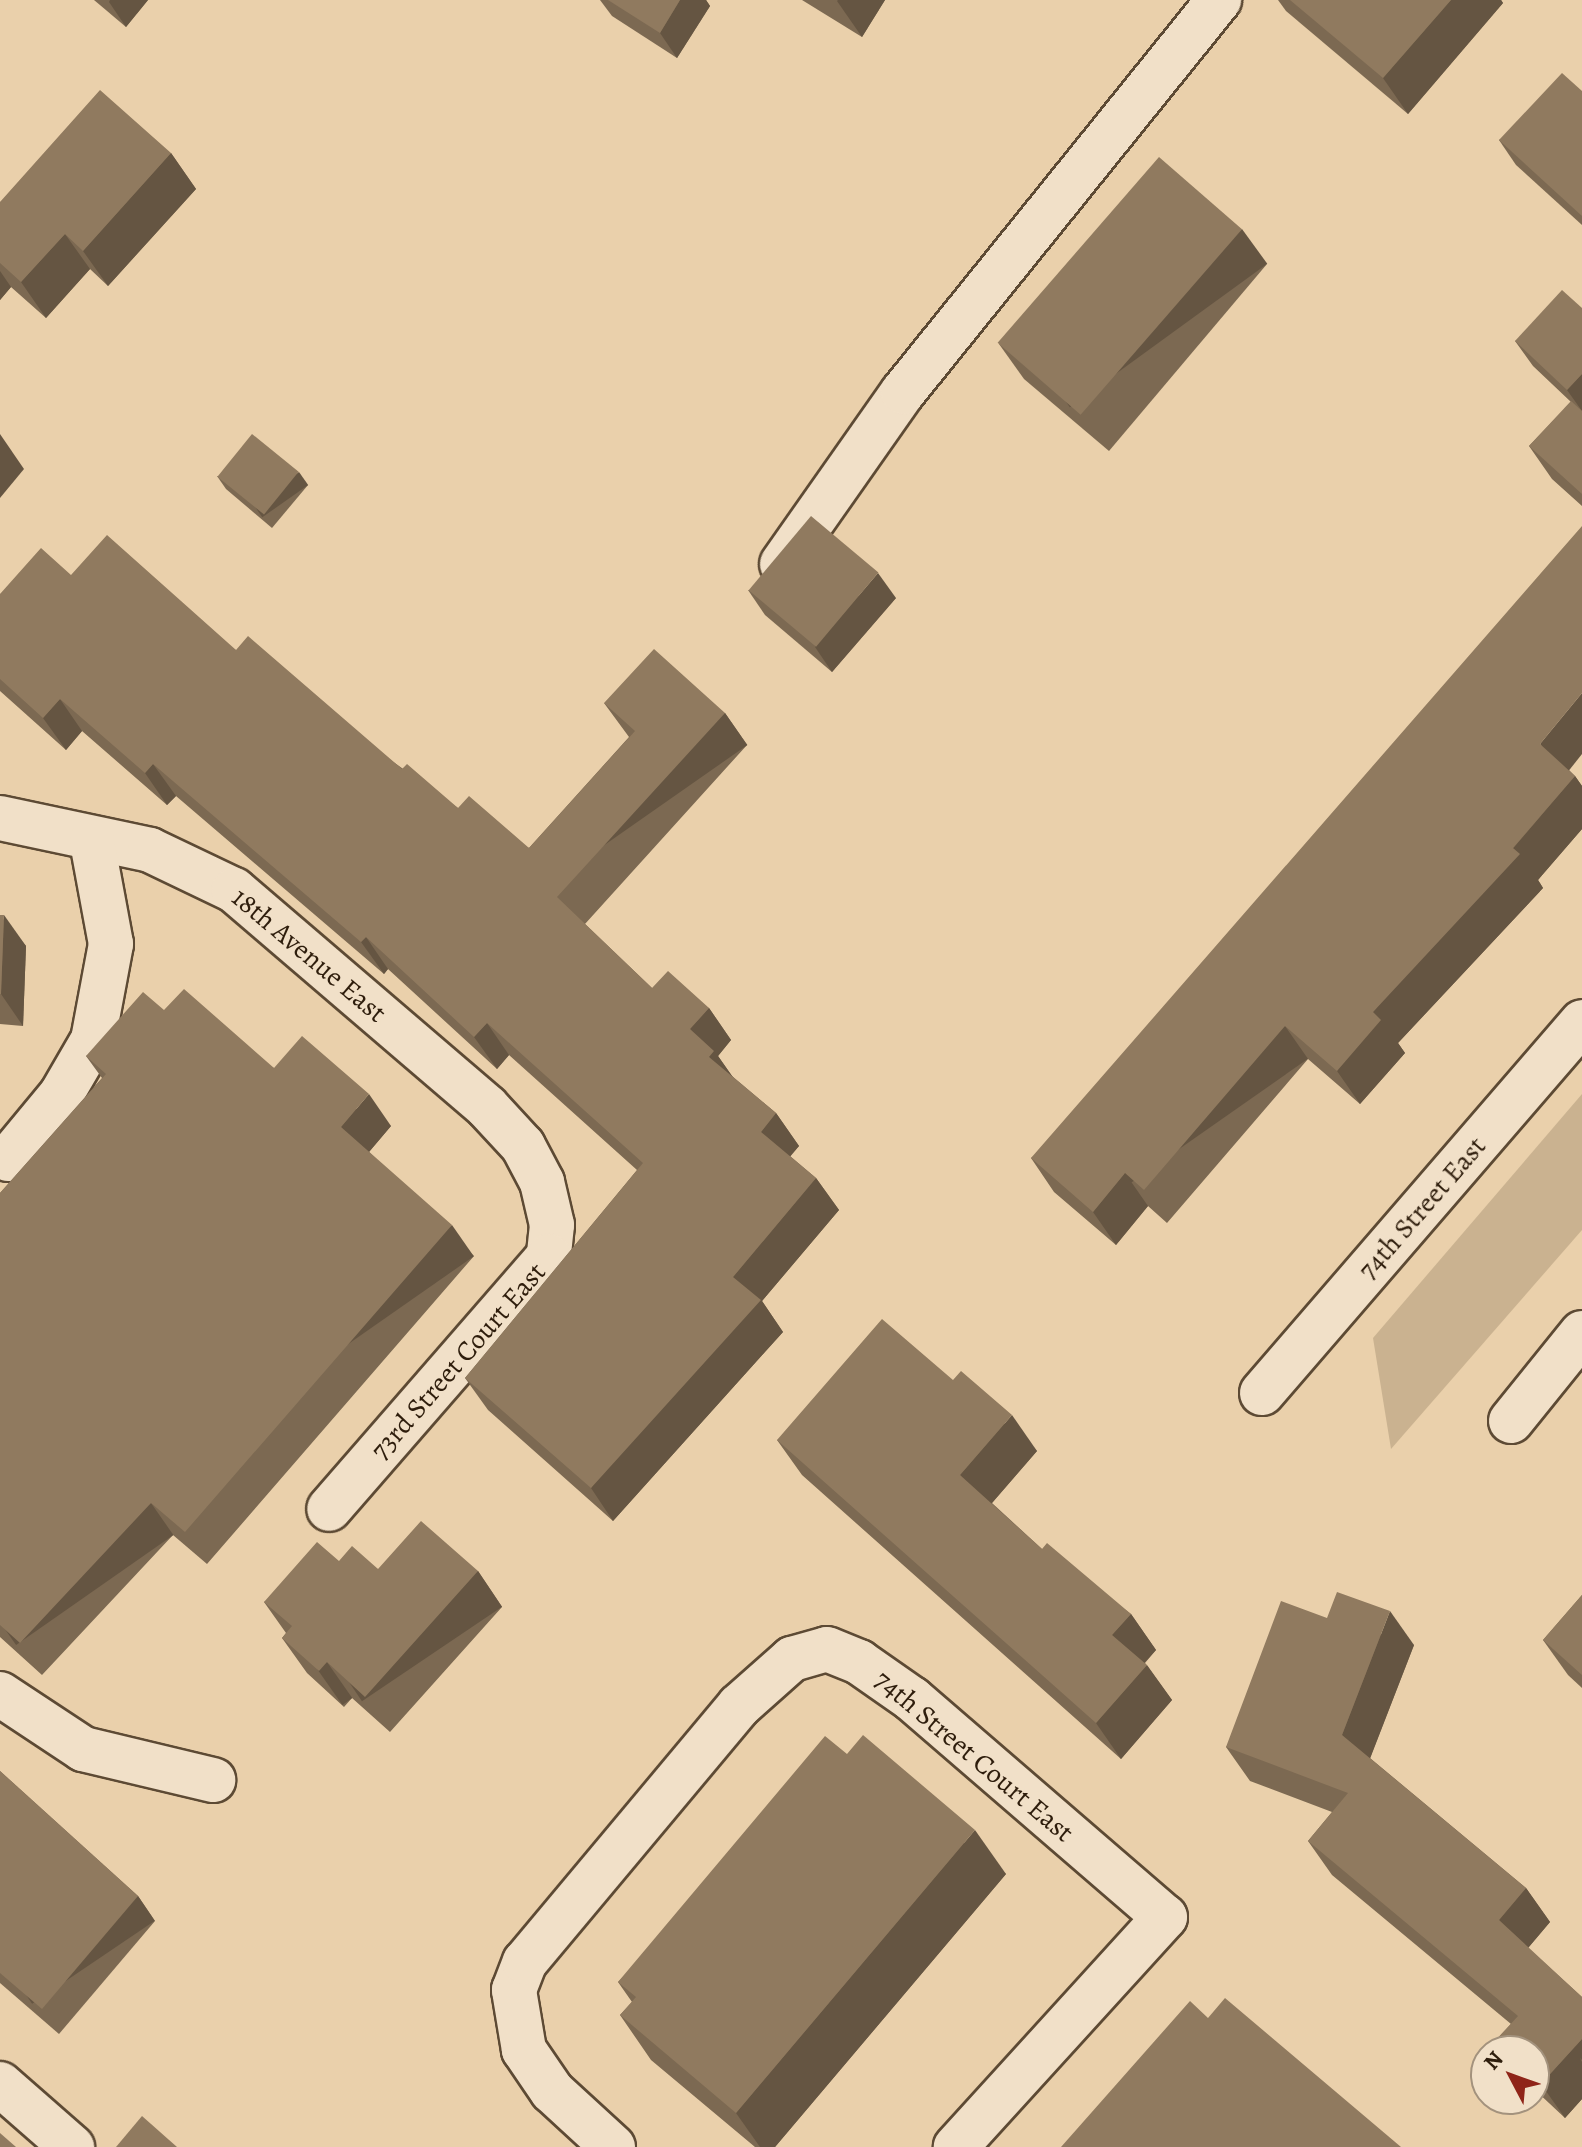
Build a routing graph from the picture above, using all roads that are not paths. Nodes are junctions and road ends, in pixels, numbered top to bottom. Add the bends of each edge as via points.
1 (1219, 0) edge
2 (782, 564) edge
3 (0, 818) edge
4 (92, 841) junction
5 (1582, 1022) edge
6 (8, 1159) dead end
7 (546, 1199) joint
8 (1582, 1333) edge
9 (1262, 1393) dead end
10 (1511, 1421) dead end
11 (329, 1509) dead end
12 (0, 1694) edge
13 (213, 1780) dead end
14 (0, 2084) edge
15 (72, 2147) edge
16 (613, 2147) edge
17 (956, 2147) edge

1 - 2 street via 903,392
3 - 4 street, 18th Avenue East
4 - 6 street via 111,944 93,1040 61,1095
4 - 7 street, 18th Avenue East via 150,850 234,890 487,1107 523,1146
5 - 9 street, 74th Street East
7 - 11 street, 73rd Street Court East via 549,1256
8 - 10 street
12 - 13 street via 83,1749
14 - 15 street
16 - 17 street, 74th Street Court East via 552,2091 524,2050 514,1990 525,1962 739,1706 792,1659 827,1649 912,1699 1165,1917

